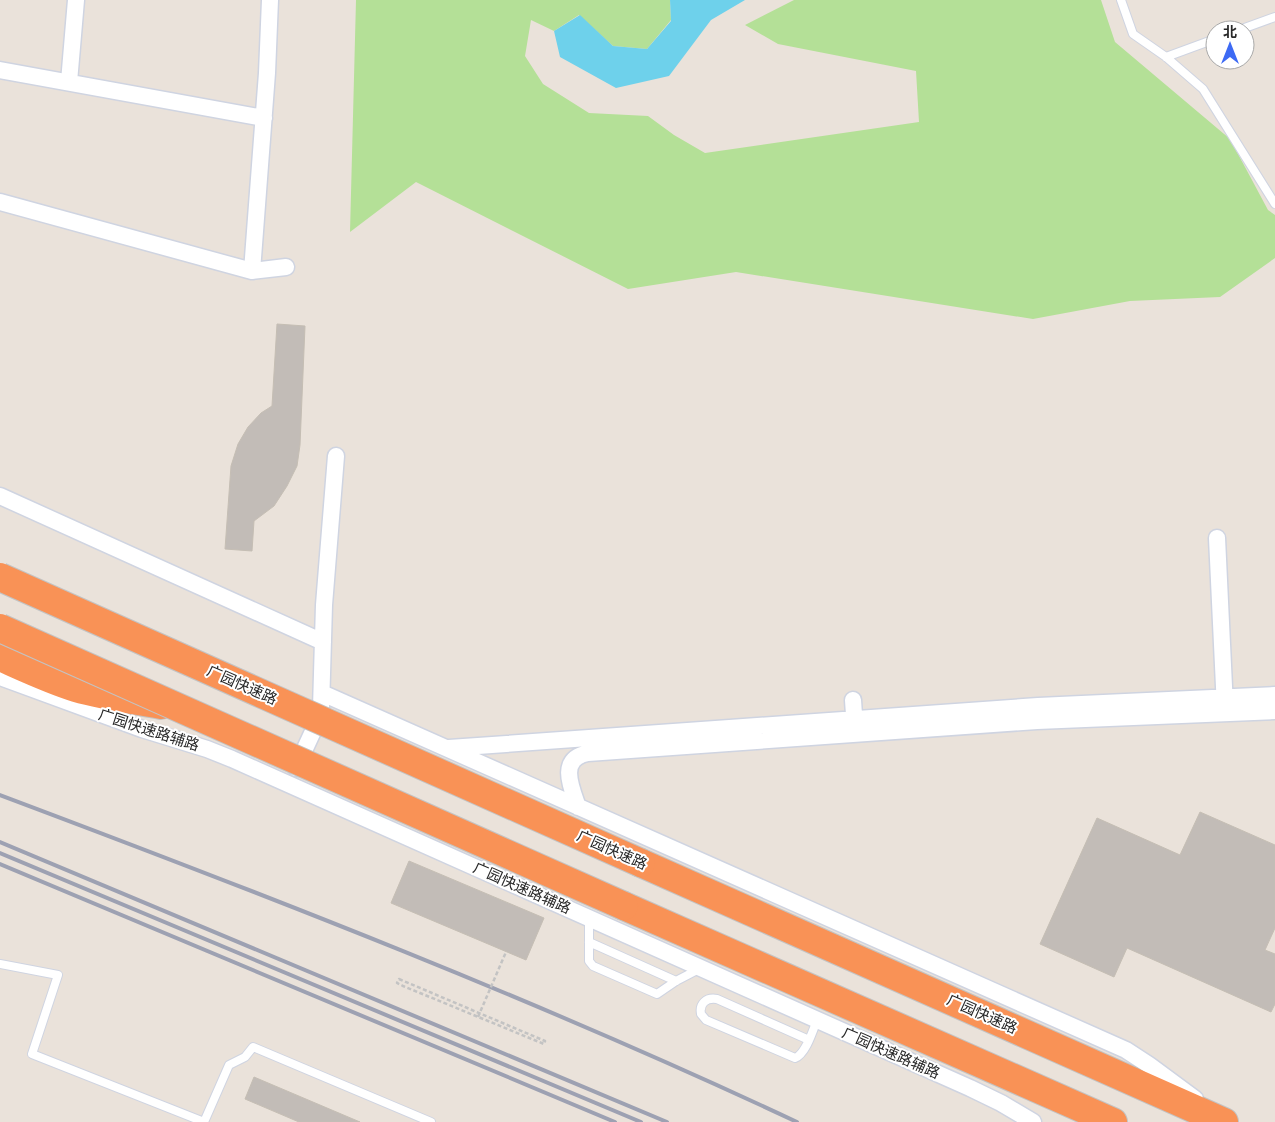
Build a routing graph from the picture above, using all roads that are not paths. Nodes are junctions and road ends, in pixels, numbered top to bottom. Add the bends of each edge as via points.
1 (76, 0) edge
2 (270, 0) edge
3 (1121, 0) edge
4 (1275, 17) edge
5 (1255, 24) edge
6 (1205, 43) edge
7 (1166, 57) junction
8 (0, 70) edge
9 (69, 82) junction
10 (264, 118) junction
11 (0, 202) edge
12 (1275, 204) edge
13 (286, 267) dead end
14 (252, 272) junction
15 (336, 456) dead end
16 (0, 496) edge
17 (1217, 538) dead end
18 (0, 577) edge
19 (0, 628) edge
20 (323, 642) junction
21 (0, 657) edge
22 (0, 677) edge
23 (322, 693) junction
24 (1275, 695) edge
25 (853, 700) dead end
26 (1225, 705) junction
27 (180, 708) junction
28 (1275, 711) edge
29 (855, 727) junction
30 (445, 748) junction
31 (289, 784) junction
32 (578, 807) junction
33 (589, 918) junction
34 (589, 942) junction
35 (0, 964) edge
36 (701, 968) junction
37 (676, 982) junction
38 (817, 1020) junction
39 (808, 1040) junction
40 (1053, 1096) junction
41 (204, 1122) edge
42 (431, 1122) edge
43 (1034, 1122) edge
44 (1086, 1122) edge
45 (1113, 1122) edge
46 (1224, 1122) edge

1 - 9 street
2 - 10 street
3 - 7 lane via 1133,34
4 - 5 lane
6 - 7 lane
7 - 12 lane via 1204,89
8 - 9 street
9 - 10 street
10 - 14 street
11 - 14 street
13 - 14 street
15 - 20 street
16 - 20 street
17 - 26 street
18 - 46 highway, 广园快速路, bridge
19 - 27 highway, bridge
20 - 23 street
21 - 27 highway, bridge via 51,680 81,689
22 - 31 street, 广园快速路辅路 via 215,752
23 - 30 street
23 - 31 street via 317,721
24 - 26 street
25 - 29 street
26 - 28 street
26 - 29 street via 1045,721
27 - 40 highway, bridge
29 - 30 street
29 - 32 street via 586,754 576,758 570,769 570,785
30 - 32 street
31 - 33 street, 广园快速路辅路
32 - 46 street via 1126,1050
33 - 34 lane
33 - 36 street, 广园快速路辅路
34 - 37 lane
34 - 37 lane via 589,961 593,966 657,994
35 - 41 lane via 58,974 32,1054
36 - 37 lane
36 - 38 street, 广园快速路辅路
38 - 39 lane
38 - 43 street, 广园快速路辅路 via 988,1096
39 - 39 lane via 716,999 709,998 701,1006 701,1014 706,1020 791,1057 799,1057
40 - 44 highway
40 - 45 highway
41 - 42 lane via 229,1065 245,1057 253,1047

